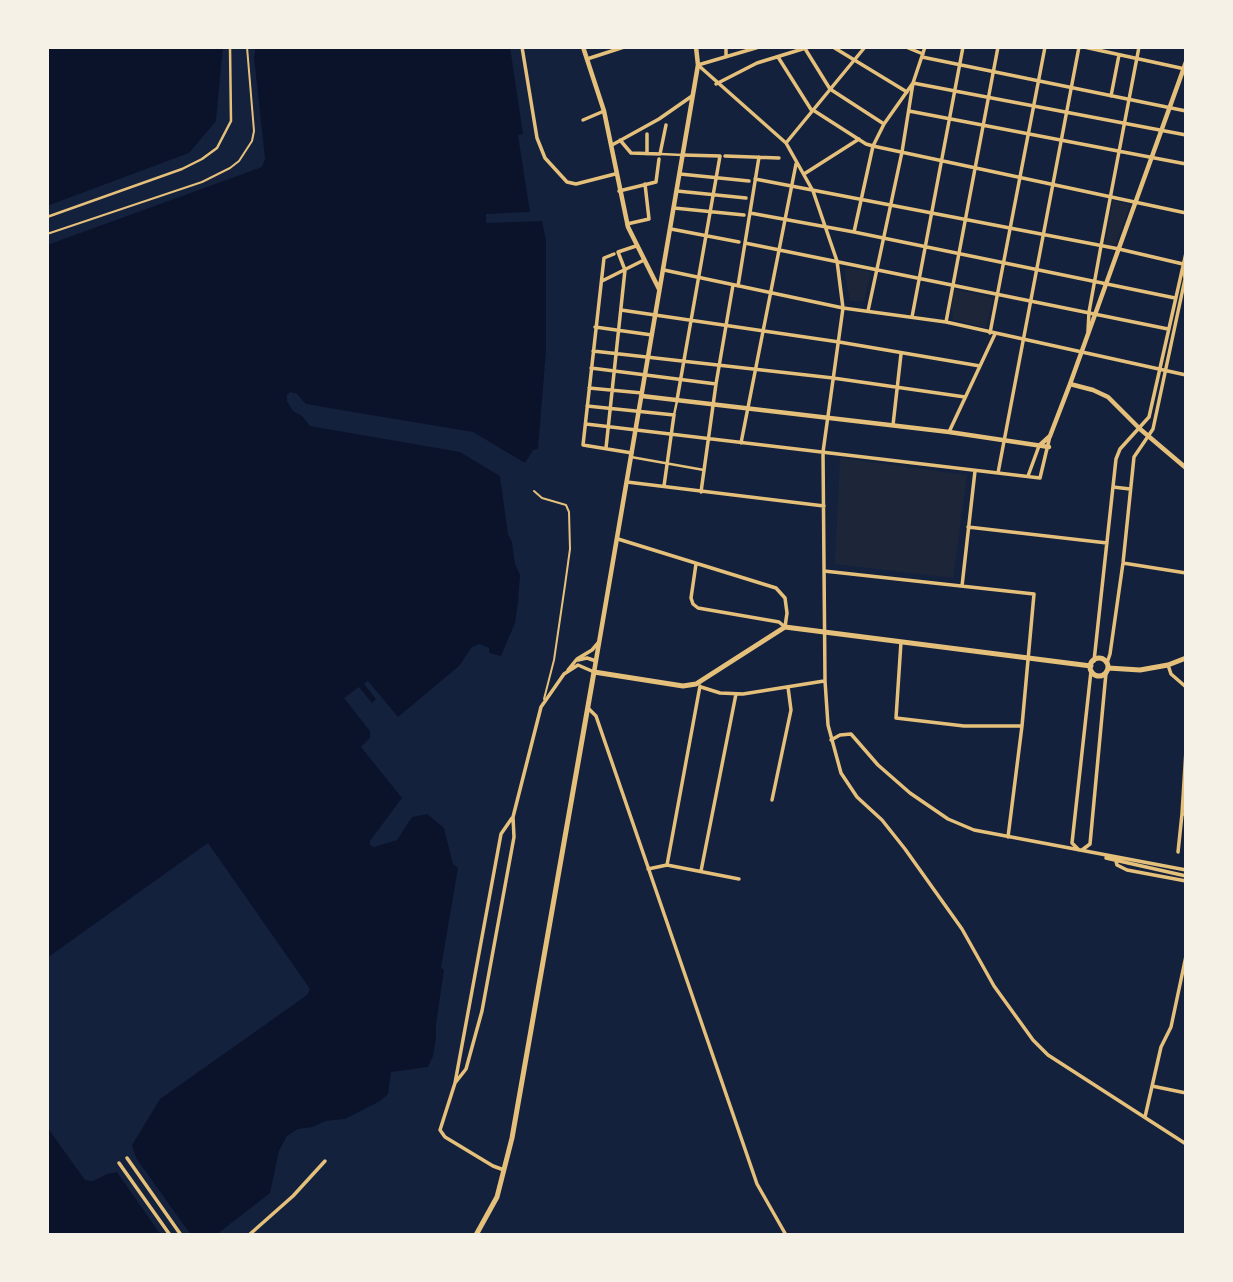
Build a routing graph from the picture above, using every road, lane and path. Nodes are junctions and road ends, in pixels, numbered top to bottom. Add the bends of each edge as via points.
1 (230, 47) edge
2 (247, 47) edge
3 (522, 47) edge
4 (583, 47) edge
5 (624, 47) edge
6 (696, 47) edge
7 (726, 47) edge
8 (740, 47) edge
9 (759, 47) edge
10 (834, 47) edge
11 (865, 47) edge
12 (905, 47) edge
13 (925, 47) edge
14 (963, 47) edge
15 (998, 47) edge
16 (1045, 47) edge
17 (1079, 47) edge
18 (1084, 47) edge
19 (1139, 47) edge
20 (806, 48) edge
21 (740, 53) junction
22 (923, 55) junction
23 (1119, 55) junction
24 (726, 57) junction
25 (778, 57) junction
26 (1137, 58) junction
27 (587, 59) junction
28 (854, 60) junction
29 (1186, 62) edge
30 (698, 65) junction
31 (960, 65) junction
32 (1185, 69) edge
33 (994, 71) junction
34 (1038, 81) junction
35 (716, 83) junction
36 (913, 83) junction
37 (1070, 88) junction
38 (830, 89) junction
39 (907, 92) junction
40 (955, 92) junction
41 (692, 96) junction
42 (1111, 96) junction
43 (988, 98) junction
44 (1129, 100) junction
45 (1034, 106) junction
46 (1169, 108) junction
47 (604, 111) junction
48 (813, 111) junction
49 (909, 111) junction
50 (1186, 111) edge
51 (1066, 112) junction
52 (949, 118) junction
53 (583, 120) dead end
54 (1125, 123) junction
55 (884, 124) junction
56 (666, 125) dead end
57 (982, 125) junction
58 (1160, 130) junction
59 (647, 134) dead end
60 (1028, 134) junction
61 (1186, 135) edge
62 (859, 139) junction
63 (620, 140) junction
64 (1060, 140) junction
65 (786, 143) junction
66 (612, 145) junction
67 (873, 146) junction
68 (1119, 150) junction
69 (902, 152) junction
70 (647, 154) junction
71 (682, 155) junction
72 (722, 156) junction
73 (1151, 156) junction
74 (660, 157) junction
75 (759, 157) junction
76 (779, 158) dead end
77 (942, 161) junction
78 (797, 162) junction
79 (1186, 164) edge
80 (975, 169) junction
81 (615, 174) junction
82 (680, 174) junction
83 (804, 174) junction
84 (716, 178) junction
85 (1021, 178) junction
86 (755, 179) junction
87 (749, 181) dead end
88 (646, 184) junction
89 (1052, 185) junction
90 (792, 187) junction
91 (619, 191) junction
92 (677, 191) junction
93 (813, 191) junction
94 (714, 194) junction
95 (1110, 197) junction
96 (746, 198) dead end
97 (862, 198) junction
98 (1135, 202) junction
99 (891, 205) junction
100 (674, 208) junction
101 (711, 212) junction
102 (932, 212) junction
103 (1186, 213) edge
104 (750, 214) junction
105 (744, 215) dead end
106 (47, 217) edge
107 (964, 219) junction
108 (785, 220) junction
109 (627, 225) junction
110 (825, 226) junction
111 (1010, 228) junction
112 (671, 229) junction
113 (854, 232) junction
114 (47, 234) edge
115 (1043, 234) junction
116 (707, 235) junction
117 (884, 238) junction
118 (739, 242) dead end
119 (745, 243) junction
120 (636, 246) junction
121 (1101, 246) junction
122 (925, 247) junction
123 (1119, 249) junction
124 (778, 250) junction
125 (616, 253) junction
126 (1186, 253) edge
127 (957, 254) junction
128 (644, 260) junction
129 (836, 261) junction
130 (1003, 263) junction
131 (1183, 264) junction
132 (625, 270) junction
133 (664, 270) junction
134 (1035, 270) junction
135 (877, 271) junction
136 (700, 278) junction
137 (919, 278) junction
138 (1186, 279) edge
139 (602, 281) junction
140 (1094, 281) junction
141 (1106, 284) junction
142 (736, 285) junction
143 (951, 285) junction
144 (659, 290) junction
145 (770, 293) junction
146 (998, 294) junction
147 (1175, 298) junction
148 (1030, 300) junction
149 (842, 308) junction
150 (621, 310) junction
151 (868, 311) junction
152 (1092, 312) junction
153 (655, 315) junction
154 (912, 317) junction
155 (692, 321) junction
156 (946, 322) junction
157 (595, 327) junction
158 (725, 327) junction
159 (1168, 329) junction
160 (619, 330) junction
161 (762, 331) junction
162 (993, 333) junction
163 (652, 335) junction
164 (1022, 340) junction
165 (839, 342) junction
166 (593, 351) junction
167 (617, 353) junction
168 (1080, 353) junction
169 (901, 354) junction
170 (648, 357) junction
171 (684, 361) junction
172 (719, 365) junction
173 (980, 366) junction
174 (591, 369) junction
175 (1158, 369) junction
176 (755, 370) junction
177 (615, 371) junction
178 (1165, 371) junction
179 (645, 375) junction
180 (1186, 375) edge
181 (834, 378) junction
182 (681, 379) junction
183 (716, 384) junction
184 (1070, 384) junction
185 (589, 388) junction
186 (896, 388) junction
187 (613, 390) junction
188 (642, 395) junction
189 (965, 397) junction
190 (677, 400) junction
191 (713, 404) junction
192 (587, 406) junction
193 (747, 408) junction
194 (611, 409) junction
195 (639, 411) junction
196 (674, 415) junction
197 (828, 418) junction
198 (586, 424) junction
199 (609, 426) junction
200 (893, 426) junction
201 (1140, 429) junction
202 (636, 430) junction
203 (949, 432) junction
204 (671, 434) junction
205 (1050, 436) junction
206 (1149, 437) junction
207 (708, 438) junction
208 (1003, 440) junction
209 (741, 443) junction
210 (1039, 446) junction
211 (1049, 447) junction
212 (606, 448) junction
213 (823, 452) junction
214 (632, 455) junction
215 (667, 463) junction
216 (1186, 468) edge
217 (704, 470) junction
218 (975, 471) junction
219 (998, 473) junction
220 (1028, 476) junction
221 (627, 482) junction
222 (664, 486) junction
223 (1113, 487) junction
224 (1130, 489) junction
225 (534, 491) dead end
226 (701, 492) junction
227 (824, 506) junction
228 (968, 527) junction
229 (618, 539) junction
230 (1107, 543) junction
231 (1123, 563) junction
232 (696, 564) junction
233 (824, 571) junction
234 (1186, 573) edge
235 (961, 586) junction
236 (785, 627) junction
237 (825, 632) junction
238 (599, 641) junction
239 (901, 642) junction
240 (1028, 657) junction
241 (1186, 658) edge
242 (575, 661) junction
243 (596, 661) junction
244 (1168, 665) junction
245 (1092, 666) junction
246 (1107, 668) junction
247 (594, 672) junction
248 (564, 674) junction
249 (825, 681) junction
250 (698, 685) junction
251 (788, 687) junction
252 (1186, 687) edge
253 (736, 694) junction
254 (541, 707) junction
255 (588, 708) junction
256 (1022, 726) junction
257 (831, 740) junction
258 (1186, 750) edge
259 (772, 800) dead end
260 (1184, 814) edge
261 (513, 817) junction
262 (1008, 837) junction
263 (1080, 851) junction
264 (1178, 852) dead end
265 (1115, 860) junction
266 (1129, 862) junction
267 (667, 865) junction
268 (648, 869) junction
269 (1186, 870) edge
270 (701, 872) junction
271 (739, 879) dead end
272 (1186, 879) edge
273 (1186, 956) edge
274 (456, 1083) junction
275 (1152, 1086) junction
276 (1186, 1093) edge
277 (1145, 1117) junction
278 (1186, 1143) edge
279 (127, 1158) dead end
280 (325, 1161) dead end
281 (119, 1163) dead end
282 (505, 1170) junction
283 (485, 1221) junction
284 (485, 1234) edge
285 (170, 1235) edge
286 (181, 1235) edge
287 (249, 1235) edge
288 (476, 1235) edge
289 (786, 1235) edge

1 - 106 street via 231,121 217,148 183,169
2 - 114 lane via 254,131 239,161 202,181
3 - 81 street via 537,138 545,158 568,182 576,184
4 - 27 street
5 - 27 street
6 - 30 street
7 - 24 street
8 - 21 street
9 - 21 street
10 - 28 street
11 - 28 street
12 - 22 street
13 - 22 street
14 - 31 street
15 - 33 street
16 - 34 street
17 - 37 street
18 - 23 street
19 - 26 street
20 - 25 street
20 - 38 street
21 - 24 street
22 - 31 street
22 - 36 street
23 - 26 street
23 - 42 street
24 - 30 street
25 - 35 street
25 - 48 street
26 - 32 street
26 - 44 street
27 - 47 street
28 - 38 street
28 - 39 street
29 - 32 street
30 - 35 street
30 - 41 street
31 - 33 street
31 - 40 street
32 - 46 street
33 - 34 street
33 - 43 street
34 - 37 street
34 - 45 street
35 - 65 street
36 - 39 street
36 - 40 street
36 - 49 street
37 - 42 street
37 - 51 street
38 - 48 street
38 - 55 street
39 - 55 street
40 - 43 street
40 - 52 street
41 - 63 street
41 - 71 street
42 - 44 street
43 - 45 street
43 - 57 street
44 - 46 street
44 - 54 street
45 - 51 street
45 - 60 street
46 - 50 street
46 - 58 street
47 - 53 street
47 - 66 street
48 - 62 street
48 - 65 street
49 - 52 street
49 - 69 street
51 - 54 street
51 - 64 street
52 - 57 street
52 - 77 street
54 - 58 street
54 - 68 street
55 - 67 street
56 - 74 street
57 - 60 street
57 - 80 street
58 - 61 street
58 - 73 street
59 - 70 street
60 - 64 street
60 - 85 street
62 - 67 street
62 - 83 street
63 - 66 street
63 - 70 street via 631,153
64 - 68 street
64 - 89 street
65 - 78 street
66 - 81 street
67 - 69 street
67 - 97 street
68 - 73 street
68 - 95 street
69 - 77 street
69 - 99 street
70 - 74 street
71 - 72 street
71 - 74 street
71 - 82 street
72 - 75 street
72 - 84 street
73 - 79 street
73 - 98 street
74 - 88 street via 656,182
75 - 76 street
75 - 86 street
77 - 80 street
77 - 102 street
78 - 83 street
78 - 90 street
80 - 85 street
80 - 107 street
81 - 91 street
82 - 84 street
82 - 92 street
83 - 93 street
84 - 87 street
84 - 94 street
85 - 89 street
85 - 111 street
86 - 90 street
86 - 104 street
88 - 91 street
88 - 109 street via 649,219
89 - 95 street
89 - 115 street
90 - 93 street
90 - 108 street
91 - 109 street
92 - 94 street
92 - 100 street
93 - 97 street
93 - 110 street
94 - 96 street
94 - 101 street
95 - 98 street
95 - 121 street
97 - 99 street
97 - 113 street
98 - 103 street
98 - 123 street
99 - 102 street
99 - 117 street
100 - 101 street
100 - 112 street
101 - 105 street
101 - 116 street
102 - 107 street
102 - 122 street
104 - 108 street
104 - 119 street
107 - 111 street
107 - 127 street
108 - 110 street
108 - 124 street
109 - 120 street
110 - 113 street
110 - 129 street
111 - 115 street
111 - 130 street
112 - 116 street
112 - 133 street
113 - 117 street
115 - 121 street
115 - 134 street
116 - 118 street
116 - 136 street
117 - 122 street
117 - 135 street
119 - 124 street
119 - 142 street
120 - 125 street
120 - 128 street
121 - 123 street
121 - 140 street
122 - 127 street
122 - 137 street
123 - 131 street
123 - 141 street
124 - 129 street
124 - 145 street
125 - 132 street
125 - 139 street via 604,258
126 - 131 street
127 - 130 street
127 - 143 street
128 - 132 street
128 - 144 street
129 - 135 street
129 - 149 street
130 - 134 street
130 - 146 street
131 - 138 street
131 - 147 street
132 - 139 street
132 - 150 street
133 - 136 street
133 - 144 street
134 - 140 street
134 - 148 street
135 - 137 street
135 - 151 street
136 - 142 street
136 - 155 street
137 - 143 street
137 - 154 street
138 - 178 street
139 - 157 street
140 - 141 street
140 - 152 street
141 - 147 street
141 - 152 street
142 - 145 street
142 - 158 street
143 - 146 street
143 - 156 street
144 - 153 street
145 - 149 street
145 - 161 street
146 - 148 street
146 - 162 street
147 - 159 street
148 - 152 street
148 - 164 street
149 - 151 street
149 - 165 street
150 - 153 street
150 - 160 street
151 - 154 street
152 - 159 street
152 - 168 street
153 - 155 street
153 - 163 street
154 - 156 street
155 - 158 street
155 - 171 street
156 - 162 street
157 - 160 street
157 - 166 street
158 - 161 street
158 - 172 street
159 - 175 street
160 - 163 street
160 - 167 street
161 - 165 street
161 - 176 street
162 - 164 street
162 - 173 street
163 - 170 street
164 - 168 street
164 - 208 street
165 - 169 street
165 - 181 street
166 - 167 street
166 - 174 street
167 - 170 street
167 - 177 street
168 - 175 street
168 - 184 street
169 - 173 street
169 - 186 street
170 - 171 street
170 - 179 street
171 - 172 street
171 - 182 street
172 - 176 street
172 - 183 street
173 - 189 street
174 - 177 street
174 - 185 street
175 - 178 street
175 - 201 street via 1149,417
176 - 181 street
176 - 193 street
177 - 179 street
177 - 187 street
178 - 180 street
178 - 206 street
179 - 182 street
179 - 188 street
181 - 186 street
181 - 197 street
182 - 183 street
182 - 190 street
183 - 191 street
184 - 201 street via 1108,397
184 - 205 street
185 - 187 street
185 - 192 street
186 - 189 street
186 - 200 street
187 - 188 street
187 - 194 street
188 - 190 street
188 - 195 street
189 - 203 street
190 - 191 street
190 - 196 street
191 - 193 street
191 - 207 street
192 - 194 street
192 - 198 street
193 - 197 street
193 - 209 street
194 - 195 street
194 - 199 street
195 - 196 street
195 - 202 street
196 - 204 street
197 - 200 street
197 - 213 street
198 - 199 street
198 - 212 street via 583,445
199 - 202 street
199 - 212 street
200 - 203 street
201 - 206 street
201 - 223 street via 1118,452
202 - 204 street
202 - 214 street
203 - 208 street
204 - 207 street
204 - 215 street
205 - 210 street
205 - 211 street
206 - 216 street
206 - 224 street via 1134,457
207 - 209 street
207 - 217 street
208 - 210 street
208 - 219 street
209 - 213 street
210 - 211 street
210 - 220 street
211 - 220 street via 1040,478
212 - 214 street
213 - 218 street
213 - 227 street
214 - 215 street
214 - 221 street
215 - 217 street
215 - 222 street
217 - 226 street
218 - 219 street
218 - 228 street
219 - 220 street
221 - 222 street
221 - 229 street
222 - 226 street
223 - 224 street
223 - 230 street
224 - 231 street
225 - 254 lane via 563,503 569,512 570,549 554,660
226 - 227 street
227 - 233 street
228 - 230 street
228 - 235 street
229 - 232 street
229 - 238 street
230 - 245 street
231 - 234 street
231 - 246 street
232 - 236 street via 776,588 785,598
232 - 236 street via 691,598 698,608 779,622
233 - 235 street
233 - 237 street
235 - 240 street via 1034,594
236 - 237 main road
236 - 250 main road
237 - 239 main road
237 - 249 street
238 - 242 street
238 - 243 street
239 - 240 main road
239 - 256 street via 895,718 964,726
240 - 245 main road
240 - 256 street
241 - 244 main road
242 - 243 street
242 - 248 street
243 - 247 street
244 - 246 main road via 1140,670
244 - 252 street
245 - 246 main road via 1101,659
245 - 246 main road via 1098,676
245 - 263 street via 1072,843
246 - 263 street via 1090,845
247 - 248 street via 578,665
247 - 250 main road
247 - 255 main road
248 - 254 street
249 - 251 street
249 - 257 street
250 - 253 street
250 - 267 street
251 - 253 street
251 - 259 street via 791,710
253 - 270 street
254 - 261 street
255 - 268 street via 596,716
255 - 282 main road
256 - 262 street
257 - 262 street via 851,734 878,765 948,819
257 - 277 street via 849,788 905,849 1033,1040 1048,1055
258 - 260 street
260 - 264 street
261 - 274 street via 502,834
261 - 274 street via 514,837 482,1011 466,1069
262 - 263 street
263 - 265 street
263 - 266 street
265 - 266 street
265 - 272 street via 1127,870
266 - 269 street
266 - 272 street
267 - 268 street
267 - 270 street
268 - 289 street via 757,1185
270 - 271 street
273 - 275 street
274 - 282 street via 440,1130
275 - 276 street
275 - 277 street
277 - 278 street
279 - 286 street
280 - 287 street
281 - 285 street
282 - 283 main road
283 - 284 main road
283 - 288 main road

